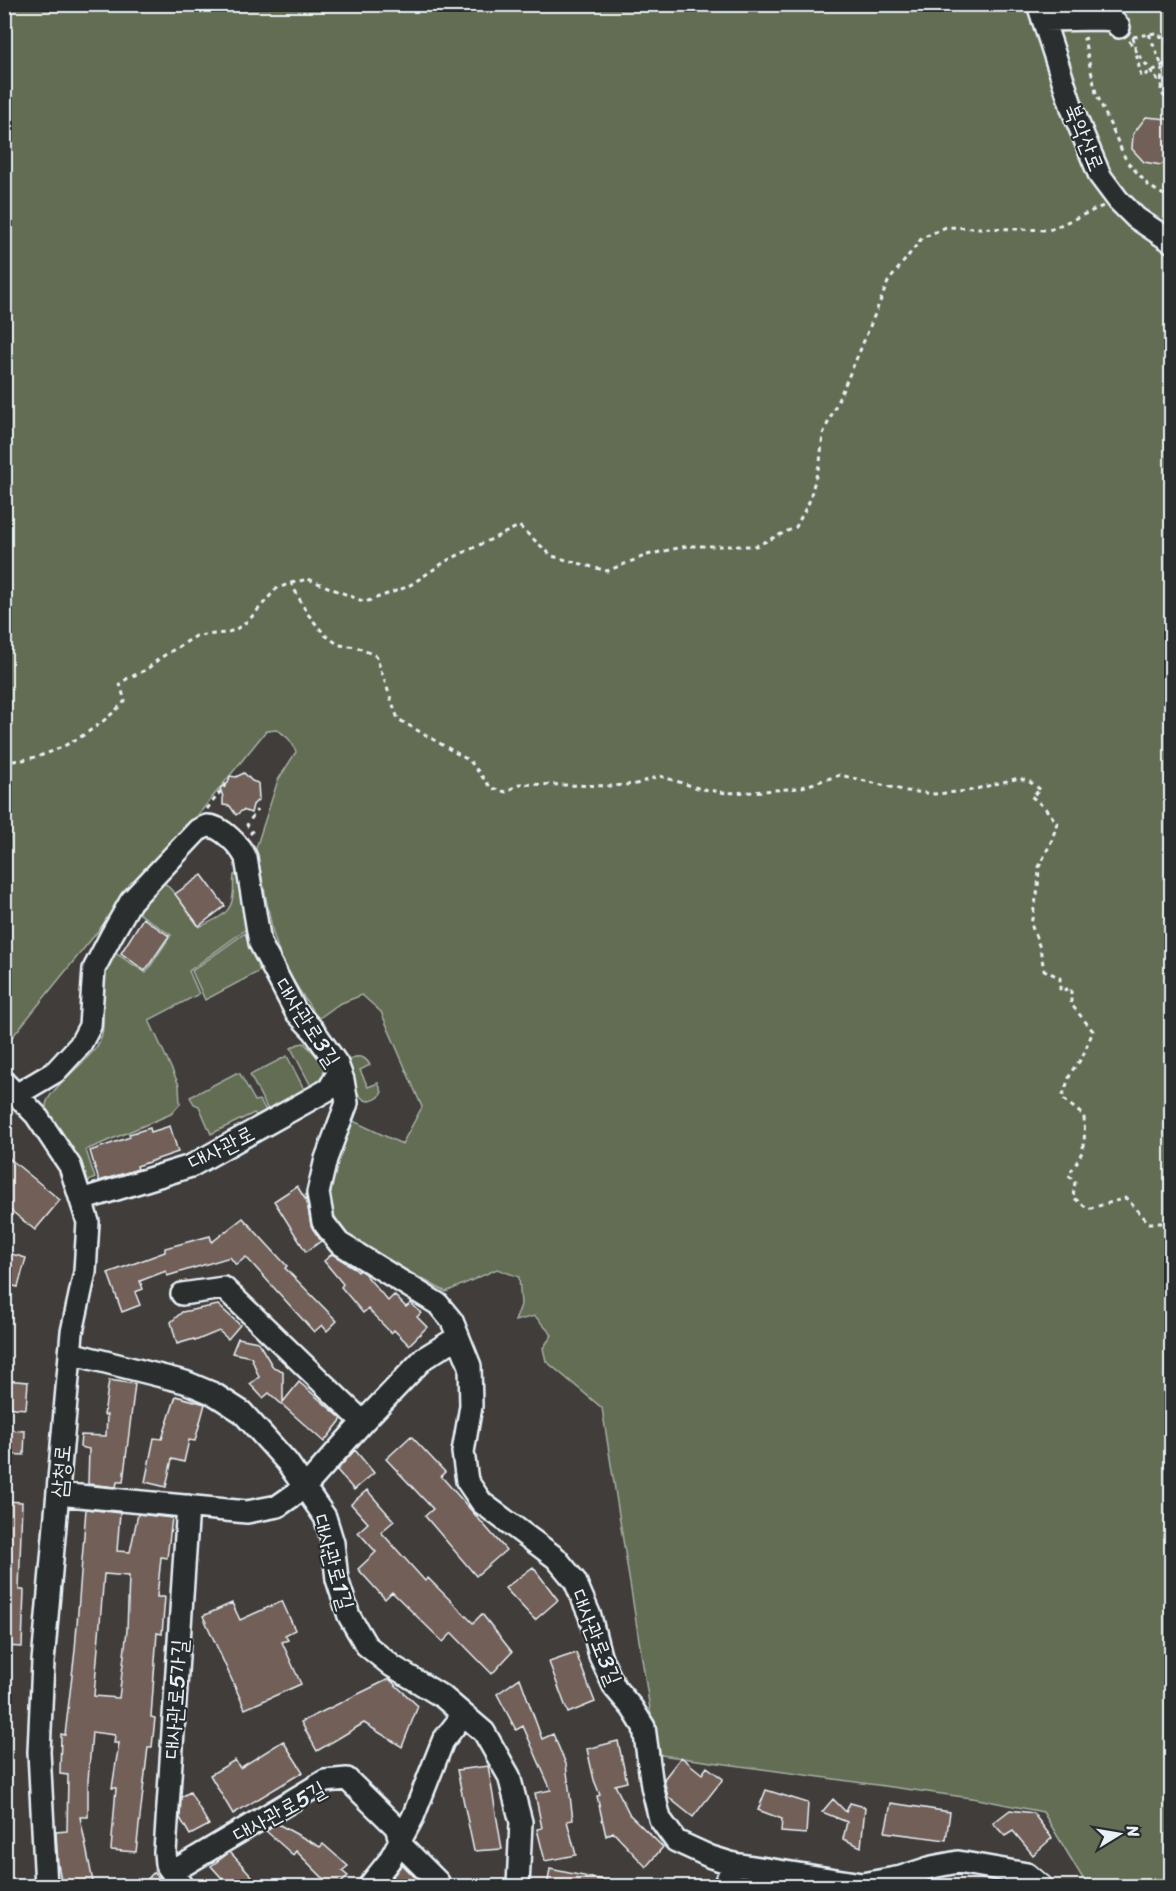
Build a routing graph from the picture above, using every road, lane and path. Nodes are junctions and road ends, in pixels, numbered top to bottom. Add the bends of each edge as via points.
1 (1041, 12) edge
2 (1124, 33) junction
3 (1149, 34) junction
4 (1093, 35) dead end
5 (1172, 46) edge
6 (1172, 60) edge
7 (1162, 66) junction
8 (1172, 100) edge
9 (1172, 107) edge
10 (1118, 200) junction
11 (1172, 200) edge
12 (1172, 242) edge
13 (291, 583) junction
14 (4, 761) edge
15 (226, 784) dead end
16 (198, 830) junction
17 (337, 1064) junction
18 (10, 1088) edge
19 (81, 1200) junction
20 (1172, 1223) edge
21 (182, 1294) dead end
22 (458, 1336) junction
23 (70, 1353) junction
24 (363, 1422) junction
25 (305, 1487) junction
26 (58, 1494) junction
27 (188, 1506) junction
28 (463, 1715) junction
29 (400, 1842) junction
30 (734, 1864) junction
31 (177, 1880) edge
32 (46, 1887) edge
33 (369, 1887) edge
34 (439, 1887) edge
35 (518, 1887) edge
36 (724, 1887) edge
37 (1041, 1887) edge

1 - 2 street via 1113,21
1 - 10 street, 북악산로 via 1073,111 1100,176
2 - 3 path
2 - 7 path via 1141,77
2 - 8 path
3 - 5 path via 1155,33
3 - 7 path
4 - 11 path via 1084,39 1096,93 1126,160 1149,186
6 - 7 path
7 - 9 path via 1161,92
10 - 12 street, 북악산로 via 1136,218
10 - 13 path via 1049,230 946,227 922,238 888,282 832,410 809,502 796,527 756,546 687,546 647,555 607,571 552,556 519,526 448,560 407,587 365,602 308,579
13 - 14 path via 276,589 235,630 196,636 128,678 120,684 125,701 94,729 43,756
13 - 20 path via 307,613 325,634 339,645 357,647 376,656 398,719 470,761 491,788 506,792 519,784 612,786 660,776 698,788 752,792 799,788 840,776 907,792 935,794 968,791 1019,778 1030,782 1041,790 1031,796 1057,823 1040,867 1031,924 1044,970 1060,978 1060,991 1071,988 1071,1004 1093,1031 1062,1098 1084,1116 1082,1157 1068,1175 1075,1182 1073,1197 1088,1209 1126,1198 1149,1223
15 - 16 path via 203,814
16 - 17 street, 대사관로3길 via 209,826 219,829 243,850 260,942 296,1012
16 - 18 street via 131,901 111,936 94,969 90,1026 80,1046 55,1072
17 - 19 street, 대사관로 via 337,1075 329,1089 191,1166
17 - 22 street, 대사관로3길 via 347,1102 318,1193 323,1222 339,1243 438,1304
18 - 19 street, 삼청로 via 36,1115 70,1166
19 - 23 street, 삼청로 via 88,1222 85,1272
21 - 24 street via 224,1288
22 - 24 street via 424,1358
22 - 30 street, 대사관로3길 via 470,1366 471,1406 463,1452 467,1481 482,1503 556,1558 575,1581 615,1688 644,1727 660,1819 676,1841
23 - 25 street, 대사관로1길 via 185,1382 214,1394 242,1412
23 - 26 street, 삼청로
24 - 25 street
25 - 27 street via 278,1506 247,1512
25 - 28 street, 대사관로1길 via 325,1516 337,1579 349,1616 366,1646
26 - 27 street
26 - 32 street, 삼청로 via 39,1752
27 - 31 street, 대사관로5가길 via 165,1852 166,1864
28 - 29 street via 444,1741
28 - 35 street, 대사관로1길 via 484,1732 509,1776 521,1821
29 - 31 street, 대사관로5길 via 396,1827 347,1779 325,1781
29 - 33 street
29 - 34 street, 대사관로5길
30 - 36 street
30 - 37 street, 대사관로3길 via 862,1884 958,1862 1027,1874

